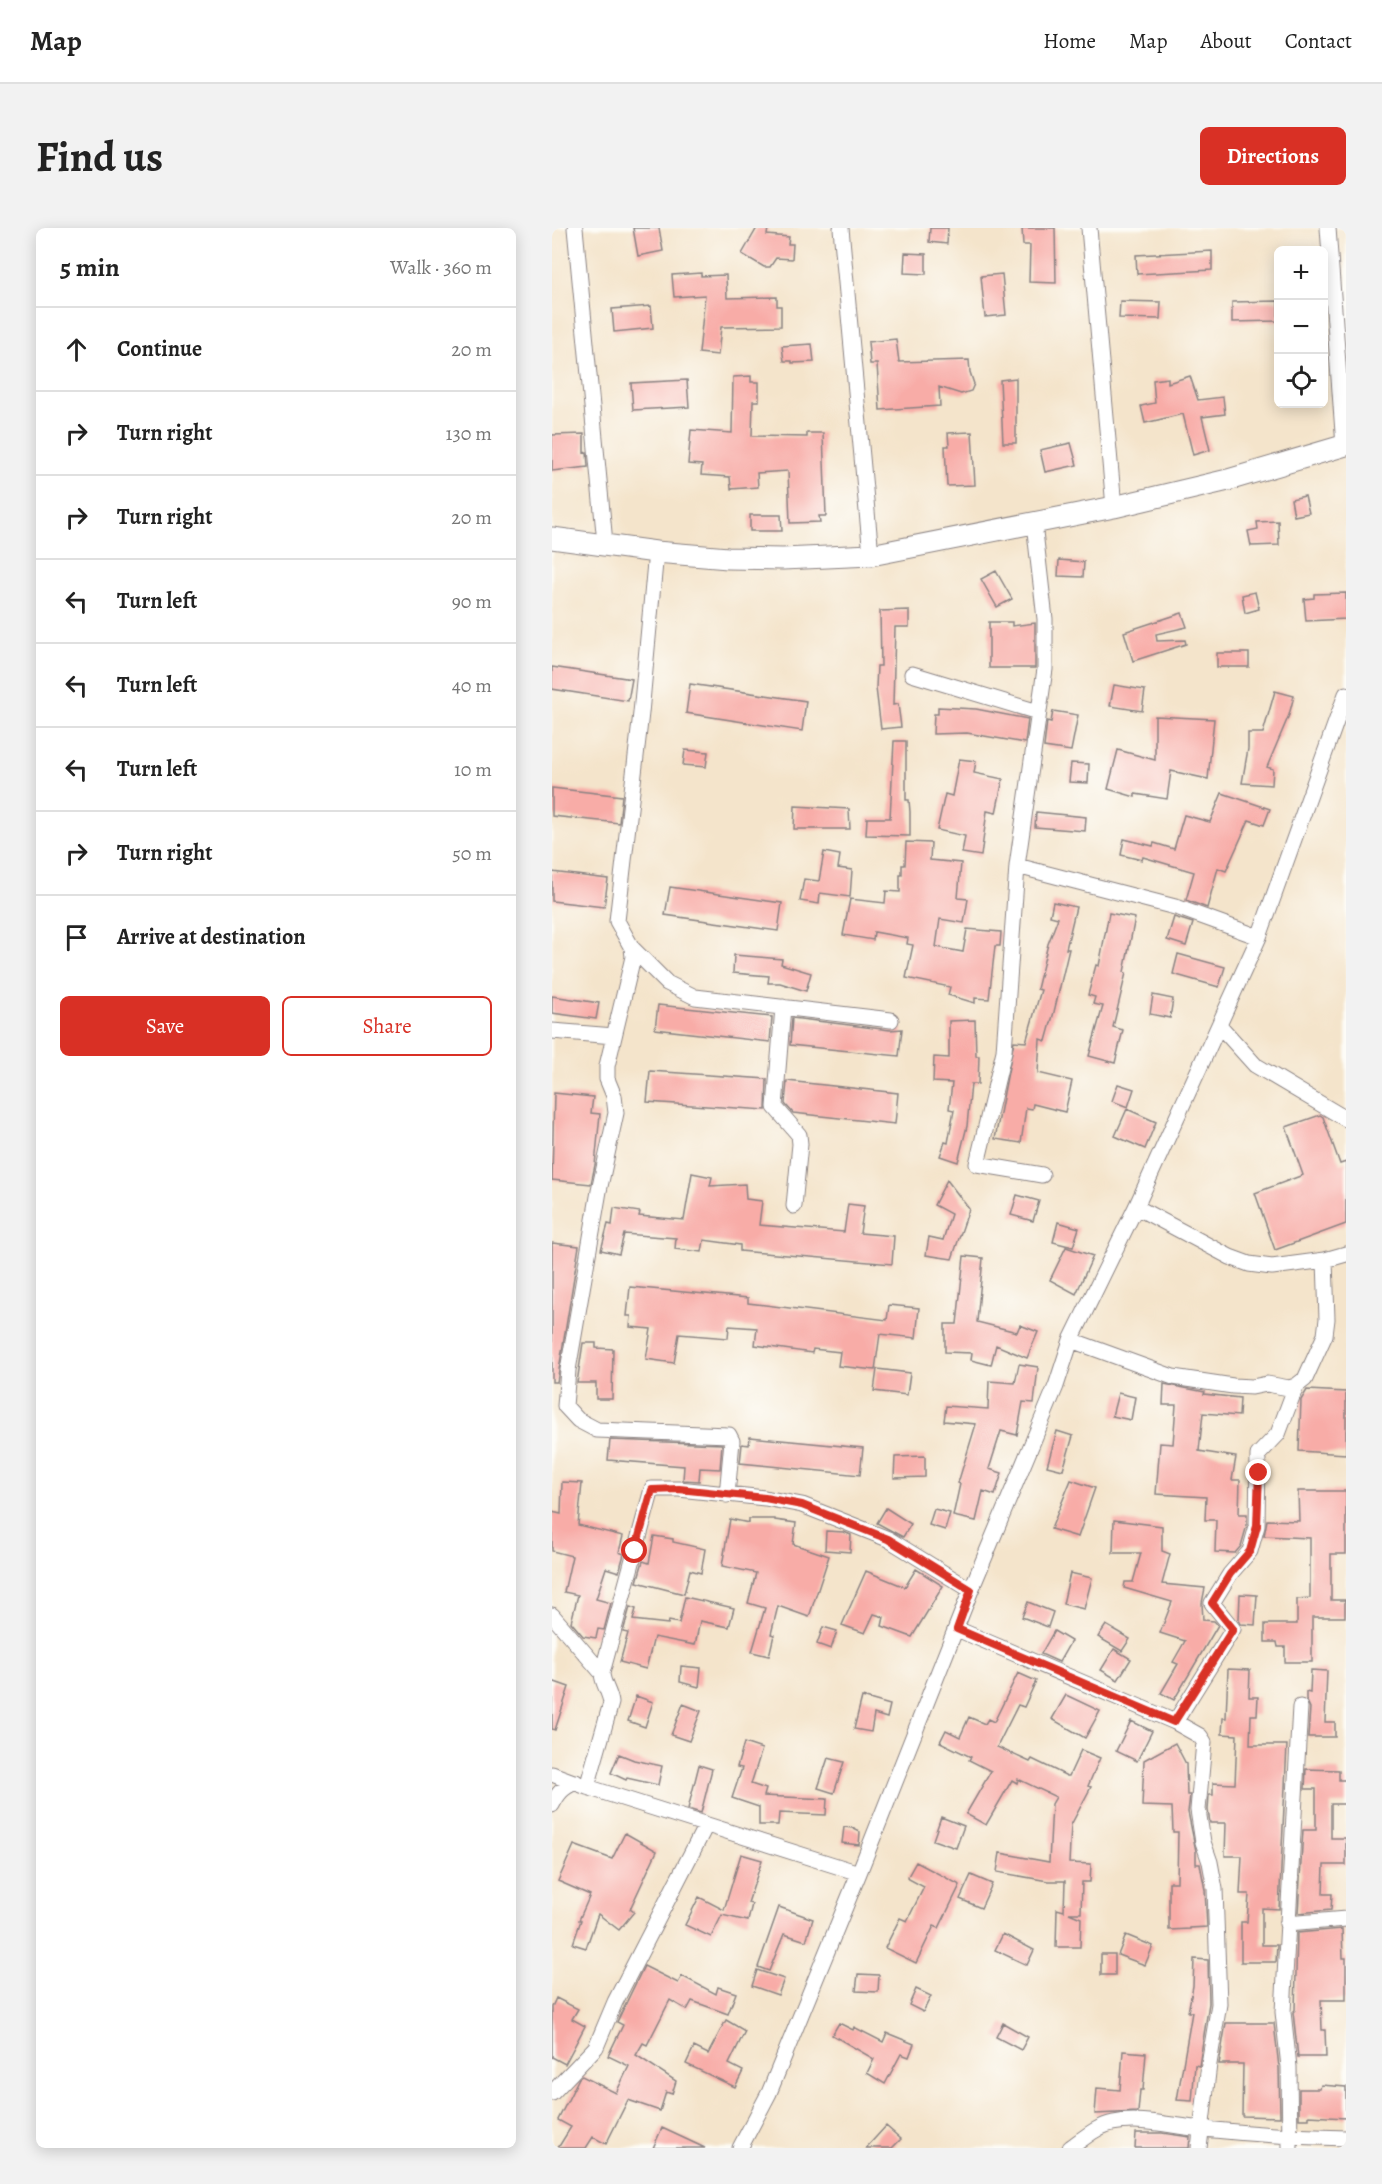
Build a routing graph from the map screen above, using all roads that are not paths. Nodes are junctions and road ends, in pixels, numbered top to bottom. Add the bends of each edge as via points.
1 (575, 228) edge
2 (841, 228) edge
3 (1089, 228) edge
4 (1328, 228) edge
5 (1345, 446) edge
6 (1114, 507) junction
7 (1034, 523) junction
8 (552, 538) edge
9 (605, 543) junction
10 (656, 552) junction
11 (872, 555) junction
12 (912, 674) dead end
13 (1346, 694) edge
14 (1038, 712) junction
15 (1017, 866) junction
16 (1259, 937) junction
17 (632, 948) junction
18 (783, 1007) junction
19 (891, 1020) dead end
20 (1219, 1024) junction
21 (552, 1031) edge
22 (614, 1036) junction
23 (1346, 1119) edge
24 (1042, 1175) dead end
25 (794, 1206) dead end
26 (1136, 1207) junction
27 (1346, 1254) edge
28 (1325, 1260) junction
29 (1071, 1340) junction
30 (1296, 1386) junction
31 (727, 1495) junction
32 (971, 1590) junction
33 (552, 1615) edge
34 (957, 1629) junction
35 (602, 1673) junction
36 (1300, 1707) dead end
37 (1174, 1722) junction
38 (552, 1774) edge
39 (581, 1784) junction
40 (552, 1805) edge
41 (706, 1825) junction
42 (860, 1873) junction
43 (1346, 1919) edge
44 (1287, 1924) junction
45 (552, 2093) edge
46 (1201, 2129) junction
47 (1346, 2138) edge
48 (1291, 2142) edge
49 (740, 2148) edge
50 (1070, 2148) edge
51 (1199, 2148) edge

1 - 9 street
2 - 11 street
3 - 6 street
4 - 5 street
5 - 6 street via 1228,480
6 - 7 street
7 - 11 street
7 - 14 street via 1045,619 1045,669
8 - 9 street
9 - 10 street
10 - 11 street via 783,559
10 - 17 street via 617,921
12 - 14 street
13 - 16 street
14 - 15 street
15 - 16 street via 1179,908
15 - 24 street via 1004,1051 977,1164
16 - 20 street
17 - 18 street via 667,982 695,997
17 - 22 street
18 - 19 street
18 - 25 street via 775,1107 799,1135
20 - 23 street via 1255,1065
20 - 26 street
21 - 22 street
22 - 31 street via 607,1079 616,1113 568,1370 566,1406 578,1420 597,1430 729,1435 732,1441
26 - 28 street via 1249,1264 1272,1267
26 - 29 street
27 - 28 street
28 - 30 street via 1325,1335 1305,1379
29 - 30 street via 1173,1377 1233,1386
29 - 32 street via 1056,1386
30 - 37 street via 1278,1434 1258,1455 1257,1526 1250,1551 1212,1603 1233,1629
31 - 32 street via 802,1505 888,1539
31 - 35 street via 652,1490
32 - 34 street
33 - 35 street
34 - 37 street
34 - 42 street
35 - 39 street via 611,1703
36 - 44 street
37 - 46 street via 1204,1742 1198,1810 1215,1889 1219,2004
38 - 39 street
39 - 40 street via 566,1786
39 - 41 street
41 - 42 street
41 - 45 street via 596,2047
42 - 49 street via 769,2093
43 - 44 street
44 - 48 street via 1283,2012
46 - 48 street
46 - 50 street via 1145,2121 1113,2122
46 - 51 street
47 - 48 street

